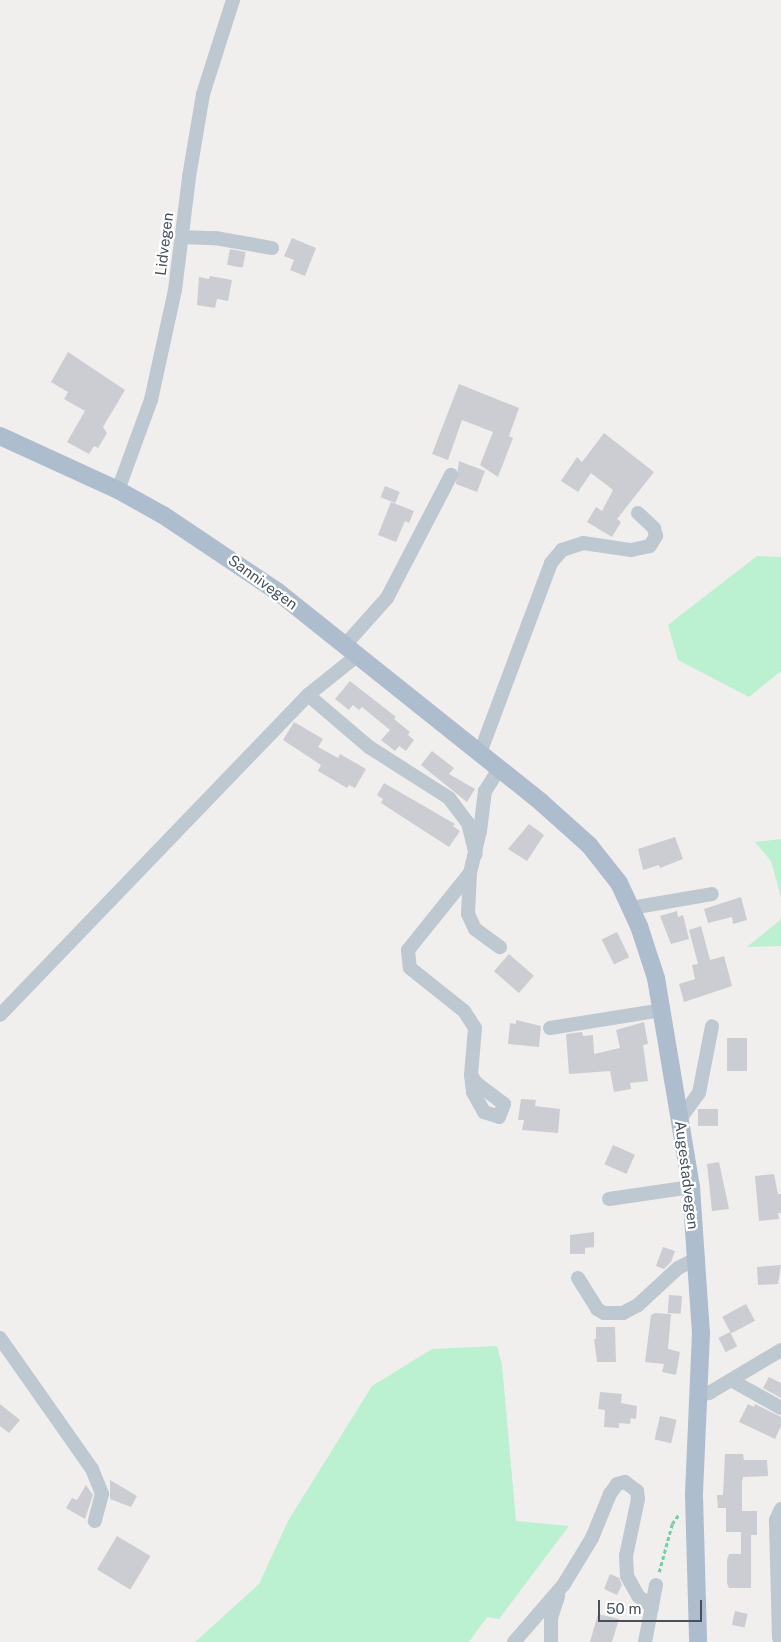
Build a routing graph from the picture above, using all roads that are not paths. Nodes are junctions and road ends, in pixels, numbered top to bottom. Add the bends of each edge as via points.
1 (233, 0) edge
2 (181, 237) junction
3 (272, 248) dead end
4 (0, 436) edge
5 (451, 475) dead end
6 (118, 490) junction
7 (638, 513) dead end
8 (352, 650) junction
9 (308, 695) junction
10 (480, 754) junction
11 (499, 769) junction
12 (476, 854) junction
13 (470, 873) junction
14 (712, 894) dead end
15 (631, 908) junction
16 (500, 948) dead end
17 (662, 1010) junction
18 (0, 1016) edge
19 (712, 1026) dead end
20 (550, 1028) dead end
21 (471, 1075) dead end
22 (680, 1119) junction
23 (691, 1187) junction
24 (609, 1199) dead end
25 (698, 1258) junction
26 (578, 1278) dead end
27 (0, 1338) edge
28 (781, 1350) edge
29 (731, 1380) junction
30 (697, 1394) junction
31 (781, 1408) edge
32 (781, 1509) edge
33 (95, 1521) dead end
34 (564, 1584) junction
35 (656, 1585) road end
36 (652, 1607) junction
37 (778, 1640) edge
38 (514, 1642) edge
39 (551, 1642) edge
40 (645, 1642) edge
41 (698, 1642) edge

1 - 2 street, Lidvegen via 203,94
2 - 3 street via 215,238
2 - 6 street, Lidvegen via 175,290 151,400
4 - 6 main road, Sannivegen
5 - 8 street via 387,598
6 - 8 main road, Sannivegen via 220,551
7 - 10 street via 654,528 656,536 650,546 631,550 583,543 569,546 556,556
8 - 9 street
8 - 10 main road, Sannivegen
9 - 12 street via 369,747 449,798 468,822
9 - 18 street
10 - 11 main road, Sannivegen
11 - 12 street via 485,791
11 - 15 main road, Augestadvegen via 589,845 619,883
12 - 13 street
13 - 16 street via 470,923
13 - 21 street via 416,937 408,957 410,968 464,1011 475,1028
14 - 15 street
15 - 17 main road, Augestadvegen via 656,978
17 - 20 street
17 - 22 main road, Augestadvegen
19 - 22 street via 699,1093
22 - 23 main road, Augestadvegen
23 - 24 street
23 - 25 main road, Augestadvegen
25 - 26 street via 678,1268 638,1305 612,1315 597,1309
25 - 30 main road, Augestadvegen via 701,1333
27 - 33 street via 92,1469 102,1494
28 - 29 street
29 - 30 street via 708,1393
29 - 31 street
30 - 41 main road, Augestadvegen via 694,1495
32 - 37 street via 776,1520
34 - 36 street via 592,1538 610,1494 617,1484 625,1482 637,1491 638,1499 626,1556 627,1576 638,1596
34 - 38 street
34 - 39 street via 551,1618
35 - 36 street
36 - 40 street

